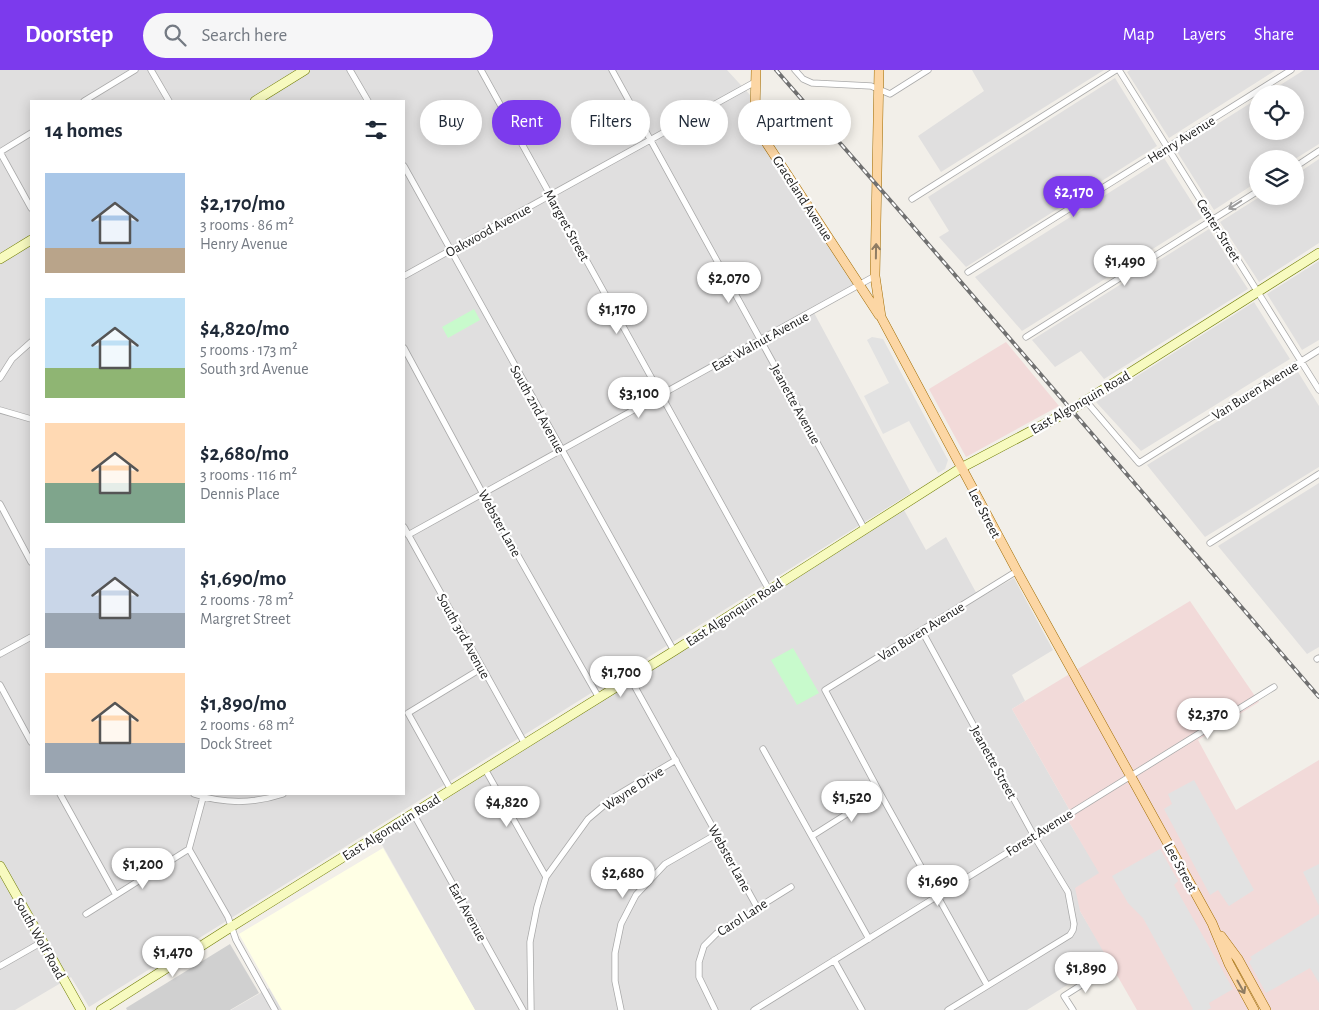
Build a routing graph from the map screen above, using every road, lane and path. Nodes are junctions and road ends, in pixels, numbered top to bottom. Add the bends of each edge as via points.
1 (135, 70) edge
2 (151, 70) edge
3 (305, 70) edge
4 (350, 70) edge
5 (481, 70) edge
6 (612, 70) edge
7 (756, 70) edge
8 (794, 70) edge
9 (880, 70) edge
10 (928, 70) edge
11 (1118, 70) edge
12 (1291, 70) edge
13 (755, 82) junction
14 (879, 90) junction
15 (267, 98) edge
16 (86, 100) edge
17 (168, 100) edge
18 (367, 100) edge
19 (629, 100) edge
20 (30, 134) edge
21 (650, 139) joint
22 (639, 145) edge
23 (1168, 147) junction
24 (1319, 151) edge
25 (0, 152) edge
26 (1304, 161) edge
27 (405, 168) edge
28 (551, 194) junction
29 (1249, 196) edge
30 (912, 199) dead end
31 (30, 206) edge
32 (1213, 219) junction
33 (30, 241) edge
34 (451, 250) junction
35 (1319, 253) edge
36 (0, 259) edge
37 (968, 272) dead end
38 (405, 275) edge
39 (876, 276) junction
40 (860, 285) junction
41 (1258, 292) junction
42 (880, 317) junction
43 (1026, 337) dead end
44 (761, 340) junction
45 (30, 343) edge
46 (405, 350) edge
47 (1319, 350) edge
48 (1301, 361) junction
49 (0, 378) edge
50 (1319, 390) edge
51 (662, 395) junction
52 (1086, 401) junction
53 (0, 410) edge
54 (30, 419) edge
55 (561, 450) junction
56 (961, 468) junction
57 (1319, 474) edge
58 (483, 494) junction
59 (0, 504) edge
60 (864, 528) junction
61 (405, 529) edge
62 (408, 535) junction
63 (1210, 543) dead end
64 (30, 560) edge
65 (1017, 571) junction
66 (769, 590) junction
67 (922, 631) junction
68 (30, 638) edge
69 (674, 651) junction
70 (0, 654) edge
71 (482, 668) junction
72 (630, 678) junction
73 (0, 685) edge
74 (1274, 687) dead end
75 (599, 698) junction
76 (406, 713) edge
77 (30, 740) edge
78 (525, 744) junction
79 (763, 749) dead end
80 (676, 760) junction
81 (485, 769) junction
82 (1130, 776) junction
83 (451, 790) junction
84 (880, 793) junction
85 (61, 795) edge
86 (204, 795) edge
87 (280, 795) edge
88 (413, 813) junction
89 (717, 834) junction
90 (812, 836) junction
91 (1034, 836) junction
92 (189, 849) junction
93 (0, 866) edge
94 (546, 877) junction
95 (790, 887) dead end
96 (116, 895) junction
97 (938, 896) junction
98 (757, 907) junction
99 (86, 914) dead end
100 (1212, 924) junction
101 (231, 927) junction
102 (869, 939) junction
103 (42, 942) junction
104 (834, 960) junction
105 (0, 966) edge
106 (1097, 975) dead end
107 (988, 986) junction
108 (763, 1008) edge
109 (81, 1010) edge
110 (101, 1010) edge
111 (275, 1010) edge
112 (523, 1010) edge
113 (531, 1010) edge
114 (621, 1010) edge
115 (715, 1010) edge
116 (754, 1010) edge
117 (862, 1010) edge
118 (948, 1010) edge
119 (1073, 1010) edge
120 (1254, 1010) edge
121 (1266, 1010) edge

1 - 16 street
2 - 17 street
3 - 15 street
4 - 18 street
5 - 28 street, Margret Street
6 - 19 street, Jeanette Avenue
7 - 13 main road, Graceland Avenue
8 - 14 street via 810,82 871,86
9 - 14 main road, Lee Street
10 - 14 street via 890,94
11 - 23 street, Center Street
11 - 30 street
12 - 23 street, Henry Avenue
13 - 21 street, Oakwood Avenue
13 - 40 main road, Graceland Avenue via 755,114 762,136
39 -> 14 main road, Lee Street
20 - 25 street
21 - 44 street, Jeanette Avenue
22 - 28 street, Oakwood Avenue
23 - 32 street, Center Street
23 - 37 street, Henry Avenue
24 - 26 street
25 - 31 street
27 - 34 street, South 2nd Avenue
28 - 34 street, Oakwood Avenue
28 - 51 street, Margret Street
29 -> 32 street
32 - 41 street, Center Street
32 - 43 street
33 - 36 street
34 - 38 street, Oakwood Avenue
34 - 55 street, South 2nd Avenue
35 - 41 street, East Algonquin Road
39 - 40 street, East Walnut Avenue
39 - 42 main road, Lee Street
40 - 42 main road, Graceland Avenue
40 - 44 street, East Walnut Avenue
41 - 48 street, Center Street
41 - 52 street, East Algonquin Road
42 - 56 main road, Lee Street
44 - 51 street, East Walnut Avenue
44 - 60 street, Jeanette Avenue
45 - 49 street via 12,359
46 - 58 street, Webster Lane
47 - 48 street, Van Buren Avenue
48 - 50 street, Center Street
48 - 52 street, Van Buren Avenue via 1139,462
51 - 55 street, East Walnut Avenue
51 - 66 street, Margret Street
52 - 56 street, East Algonquin Road
53 - 54 street
55 - 58 street, East Walnut Avenue
55 - 69 street, South 2nd Avenue
56 - 60 street, East Algonquin Road
56 - 65 main road, Lee Street
57 - 63 street
58 - 62 street, East Walnut Avenue
58 - 75 street, Webster Lane
59 - 64 street
60 - 66 street, East Algonquin Road
61 - 62 street, South 3rd Avenue
62 - 71 street, South 3rd Avenue
65 - 67 street, Van Buren Avenue
65 - 82 main road, Lee Street
66 - 69 street, East Algonquin Road
67 - 84 street, Van Buren Avenue via 825,690
67 - 91 street, Jeanette Street
68 - 70 street
69 - 72 street, East Algonquin Road
71 - 76 street
71 - 78 street, South 3rd Avenue
72 - 75 street, East Algonquin Road
72 - 80 street, Webster Lane
73 - 77 street
74 - 82 street, Forest Avenue
75 - 78 street, East Algonquin Road
76 - 83 street
78 - 81 street, East Algonquin Road
79 - 90 street
80 - 89 street, Webster Lane
80 - 94 street, Wayne Drive via 614,797 588,819
81 - 83 street, East Algonquin Road
81 - 94 street
82 - 91 street, Forest Avenue
82 - 100 main road, Lee Street
83 - 88 street, East Algonquin Road
84 - 90 street
84 - 97 street
85 - 96 street
86 - 87 street via 213,800 249,801
86 - 92 street
88 - 101 street, East Algonquin Road
88 - 112 street, Earl Avenue
89 - 98 street, Webster Lane
89 - 114 street via 666,864 636,895 622,924 615,953 615,981
90 - 102 street
91 - 97 street, Forest Avenue
91 - 107 street, Jeanette Street via 1068,892 1073,930
92 - 96 street
92 - 101 street
93 - 103 street, South Wolf Road
94 - 113 street, Wayne Drive via 530,942
95 - 98 street, Carol Lane
96 - 99 street
97 - 102 street, Forest Avenue
97 - 107 street
98 - 115 street, Carol Lane via 717,933 704,946 699,977
100 -> 120 main road, Lee Street
100 - 121 main road, Lee Street via 1238,960
101 - 110 street, East Algonquin Road
101 - 111 street
102 - 104 street, Forest Avenue
103 - 105 street
103 - 109 street, South Wolf Road
104 - 108 street, Forest Avenue
104 - 117 street
106 - 119 street via 1064,996
107 - 118 street
108 - 116 street, Forest Avenue

